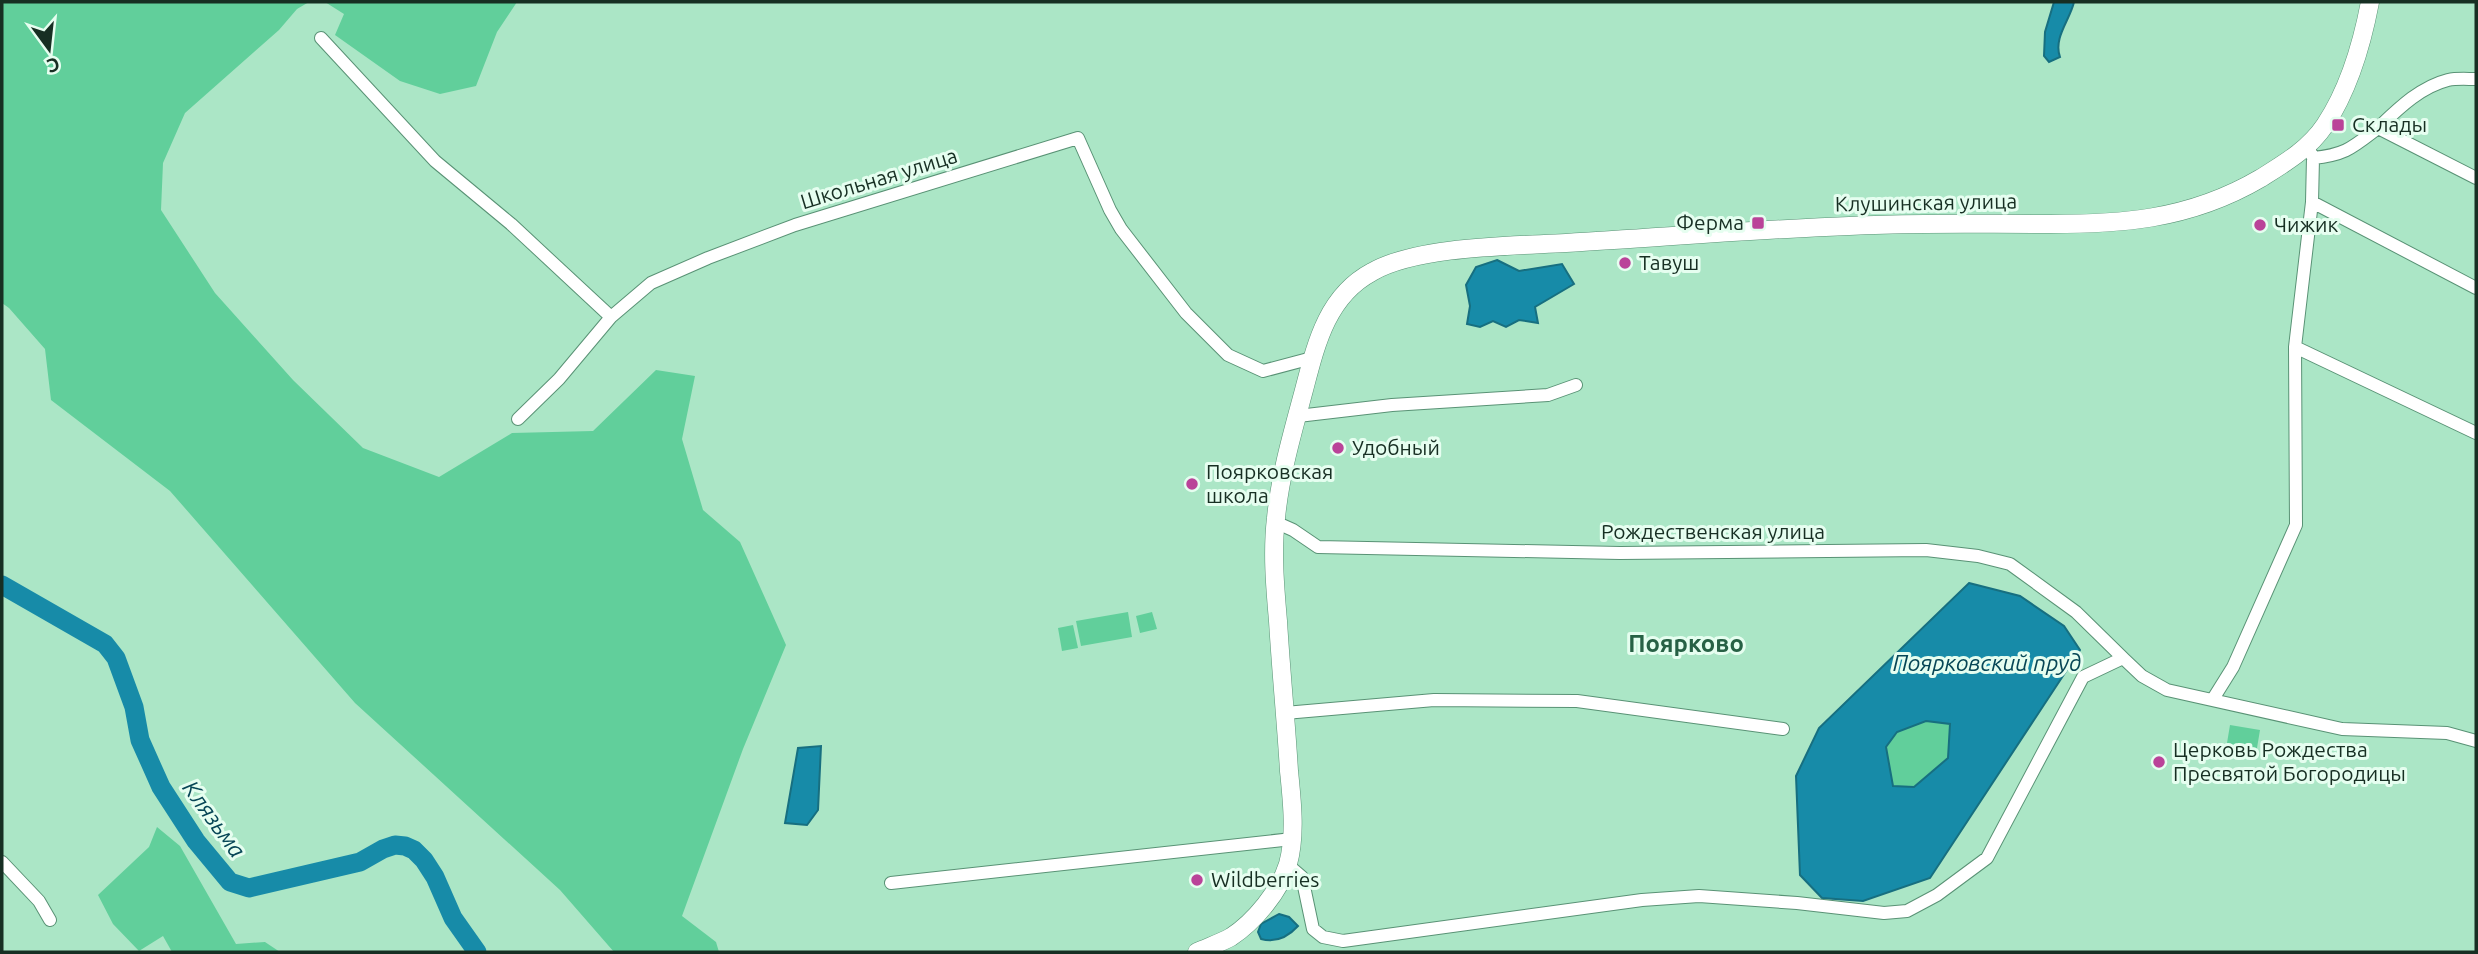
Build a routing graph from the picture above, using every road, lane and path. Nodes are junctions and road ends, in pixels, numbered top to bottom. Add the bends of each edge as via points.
1 (2370, 2) edge
2 (321, 38) dead end
3 (2476, 79) edge
4 (2378, 128) junction
5 (2311, 152) junction
6 (2476, 178) edge
7 (2312, 202) junction
8 (2476, 288) edge
9 (611, 317) junction
10 (2295, 347) junction
11 (1312, 358) junction
12 (1576, 385) dead end
13 (1298, 415) junction
14 (518, 419) dead end
15 (2476, 433) edge
16 (1275, 522) junction
17 (2123, 658) junction
18 (2213, 699) junction
19 (1285, 713) junction
20 (1783, 729) dead end
21 (2476, 741) edge
22 (1292, 839) junction
23 (2, 862) edge
24 (1288, 865) junction
25 (891, 883) dead end
26 (50, 920) dead end
27 (1196, 952) edge

1 - 5 main road, Клушинская улица via 2350,74
2 - 9 street via 435,160
3 - 4 street via 2449,80 2427,89
4 - 5 street via 2336,156
4 - 6 street
5 - 7 street
5 - 11 main road, Клушинская улица via 2211,203 2133,221 1867,225 1506,246 1396,261 1348,288 1327,315
7 - 8 street
7 - 10 street
9 - 11 street, Школьная улица via 651,283 708,258 795,225 1078,138 1121,229 1186,313 1227,355 1263,371
9 - 14 street, Школьная улица
10 - 15 street
10 - 18 street via 2296,525 2233,667
11 - 13 main road, Клушинская улица
12 - 13 street via 1548,396
13 - 16 main road, Клушинская улица
16 - 17 street, Рождественская улица via 1318,547 1620,553 1926,550 1978,556 2010,564 2076,612
16 - 19 main road, Клушинская улица
17 - 18 street, Рождественская улица via 2167,690
17 - 24 street via 2083,677 1987,858 1907,911 1884,913 1699,897 1642,900 1343,941 1323,937 1313,929 1302,877
18 - 21 street, Рождественская улица via 2342,729 2447,733
19 - 20 street via 1434,700 1577,701
19 - 22 main road, Клушинская улица
22 - 24 main road, Клушинская улица
22 - 25 street
23 - 26 street via 39,901
24 - 27 main road, Клушинская улица via 1267,904 1233,936

